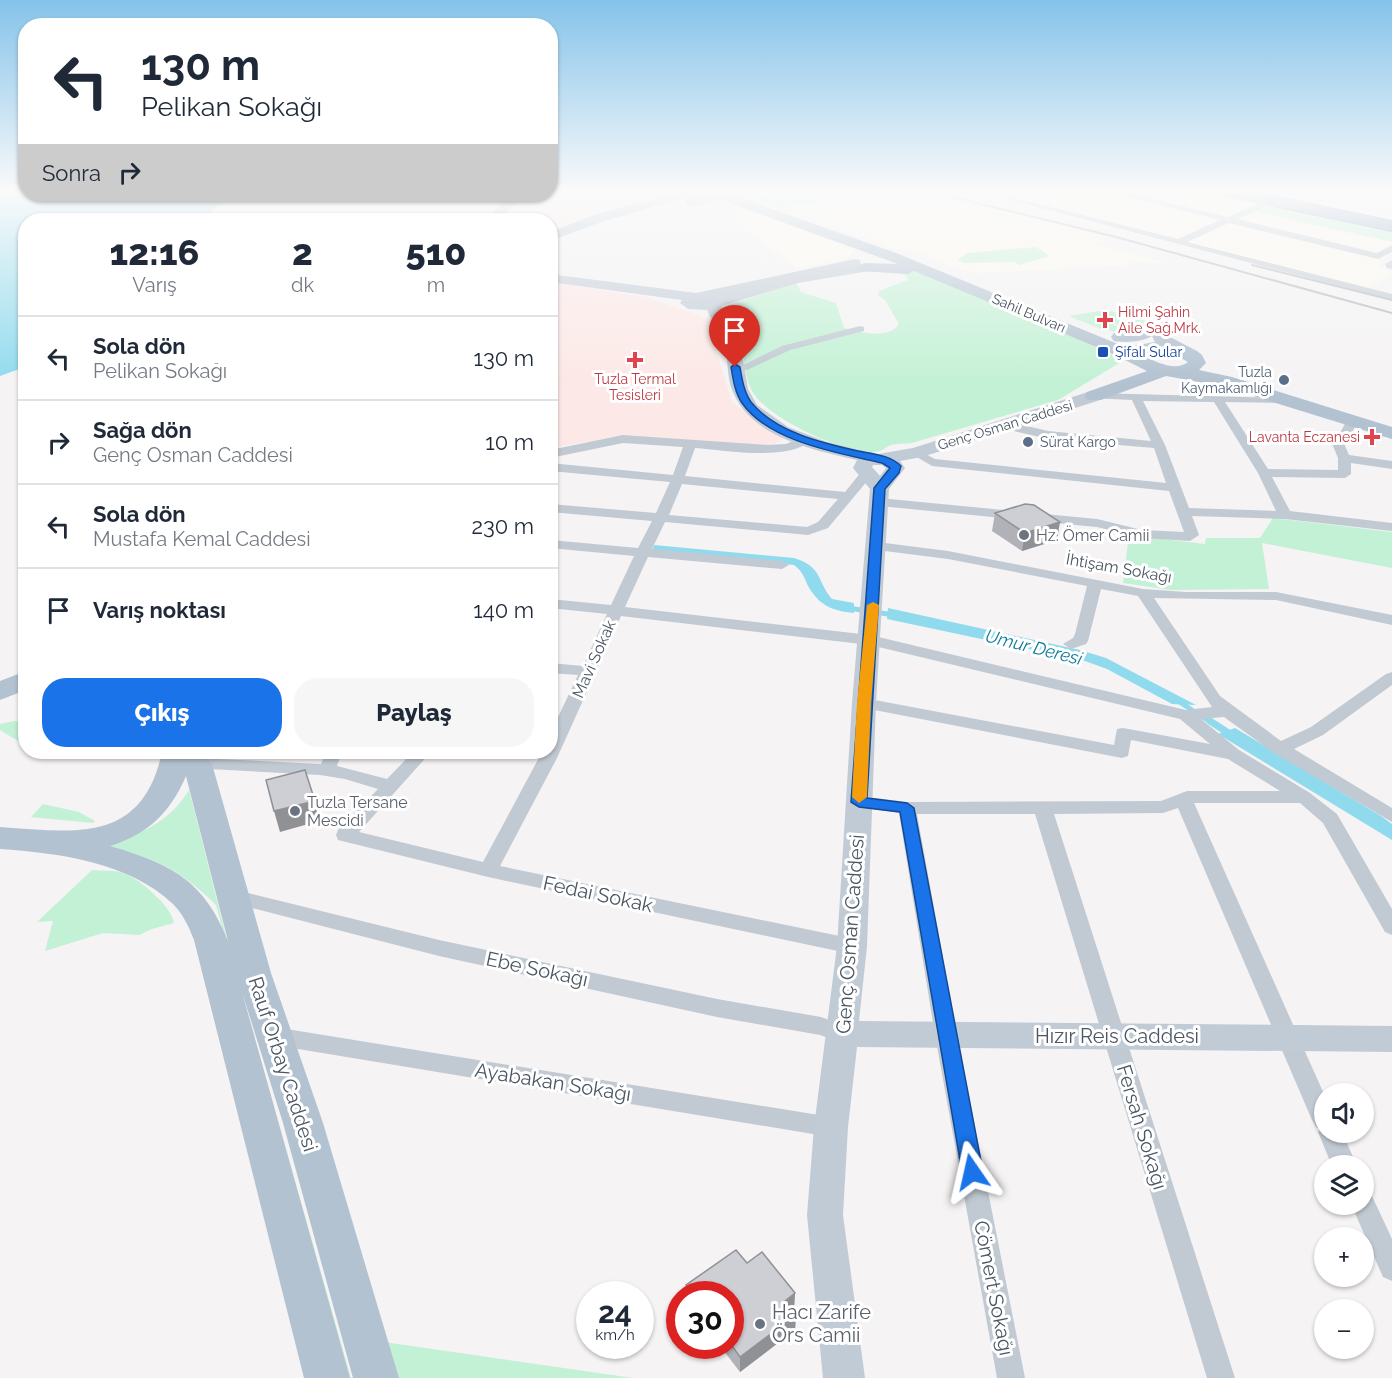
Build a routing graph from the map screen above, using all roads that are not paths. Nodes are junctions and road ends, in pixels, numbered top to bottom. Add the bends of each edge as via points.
1 (867, 254) edge
2 (883, 254) edge
3 (885, 254) edge
4 (1227, 254) edge
5 (907, 263) junction
6 (860, 266) junction
7 (558, 279) edge
8 (1392, 297) edge
9 (695, 301) junction
10 (716, 311) junction
11 (860, 329) dead end
12 (1176, 350) junction
13 (1137, 361) junction
14 (742, 368) dead end
15 (1169, 371) junction
16 (1094, 396) junction
17 (1136, 397) junction
18 (1217, 398) junction
19 (1282, 400) junction
20 (1352, 421) junction
21 (1392, 423) edge
22 (1005, 425) junction
23 (1392, 433) edge
24 (811, 442) junction
25 (690, 443) junction
26 (1159, 445) junction
27 (558, 452) edge
28 (916, 453) junction
29 (1344, 458) junction
30 (1392, 465) edge
31 (558, 468) edge
32 (1264, 473) junction
33 (873, 479) junction
34 (678, 481) junction
35 (1176, 488) junction
36 (849, 496) junction
37 (558, 509) edge
38 (1186, 512) junction
39 (1285, 514) junction
40 (662, 519) junction
41 (1392, 527) edge
42 (558, 545) edge
43 (877, 546) junction
44 (643, 552) junction
45 (782, 565) dead end
46 (1095, 584) junction
47 (1143, 593) junction
48 (558, 604) edge
49 (616, 609) junction
50 (872, 620) junction
51 (1392, 620) edge
52 (1071, 644) dead end
53 (558, 669) edge
54 (589, 671) junction
55 (1392, 677) edge
56 (18, 683) edge
57 (18, 688) edge
58 (0, 693) edge
59 (864, 703) junction
60 (1220, 712) junction
61 (1188, 715) junction
62 (558, 737) edge
63 (1280, 749) junction
64 (1233, 754) junction
65 (185, 759) edge
66 (188, 759) edge
67 (217, 759) edge
68 (331, 759) edge
69 (416, 759) edge
70 (547, 759) edge
71 (327, 770) junction
72 (390, 787) junction
73 (1305, 797) junction
74 (1183, 798) junction
75 (859, 802) junction
76 (1042, 806) junction
77 (907, 808) junction
78 (1392, 816) edge
79 (0, 838) edge
80 (57, 843) junction
81 (488, 870) junction
82 (232, 896) junction
83 (1392, 927) edge
84 (852, 946) junction
85 (843, 1034) junction
86 (946, 1035) junction
87 (274, 1036) junction
88 (1114, 1036) junction
89 (1287, 1037) junction
90 (1392, 1039) edge
91 (1314, 1098) edge
92 (831, 1128) junction
93 (1368, 1215) edge
94 (1392, 1268) edge
95 (327, 1378) edge
96 (376, 1378) edge
97 (844, 1378) edge
98 (1011, 1378) edge
99 (1221, 1378) edge

1 - 6 main road
2 - 5 main road, Sahil Bulvarı
3 - 5 main road, Sahil Bulvarı
4 - 8 street
5 - 6 main road
5 - 6 main road
5 - 12 main road, Sahil Bulvarı via 930,264 1115,337 1143,335 1157,325 1162,340
5 - 13 main road, Sahil Bulvarı via 1117,349
6 - 9 street via 789,275
6 - 10 street via 796,279
7 - 9 street
9 - 10 street
10 - 24 street via 731,339 738,384 746,402 759,415
11 - 14 street via 786,348
12 - 13 main road via 1140,350 1134,356
12 - 15 main road via 1196,359 1195,366
12 - 21 main road via 1311,399
13 - 15 main road
13 - 16 main road
15 - 16 main road
15 - 19 main road via 1225,381
16 - 17 street
16 - 22 street, Genç Osman Caddesi
17 - 18 street
17 - 26 street
18 - 19 street
18 - 32 street
19 - 20 main road
20 - 23 main road
20 - 29 street via 1339,446
22 - 26 street via 1038,434
22 - 28 street, Genç Osman Caddesi
24 - 25 street via 776,449
24 - 33 street
25 - 27 street via 623,439
25 - 34 street, Mavi Sokak
26 - 35 street
28 - 33 street, Genç Osman Caddesi
28 - 33 street, Genç Osman Caddesi via 895,471 890,462
28 - 35 street via 932,462
29 - 30 street
29 - 32 street via 1345,474
31 - 34 street
32 - 39 street
33 - 36 street
33 - 38 street via 1142,534 1190,537
33 - 43 street, Genç Osman Caddesi
34 - 36 street
34 - 40 street, Mavi Sokak
35 - 38 street
36 - 40 street via 823,525 808,531
37 - 40 street
38 - 39 street
39 - 41 street
40 - 44 street, Mavi Sokak
42 - 44 street
43 - 46 street, İhtişam Sokağı via 948,555
43 - 50 street, Genç Osman Caddesi
44 - 45 street
44 - 49 street, Mavi Sokak
46 - 47 street, İhtişam Sokağı
46 - 52 street via 1083,634
47 - 51 street, İhtişam Sokağı via 1276,596
47 - 60 street
48 - 49 street
49 - 50 street
49 - 54 street, Mavi Sokak
50 - 59 street, Genç Osman Caddesi
50 - 61 street
53 - 54 street
54 - 62 street, Mavi Sokak
55 - 63 street via 1317,731
56 - 58 main road
57 - 58 main road
59 - 64 street via 1122,752 1123,733
59 - 75 street, Genç Osman Caddesi
60 - 61 street
60 - 63 street
61 - 64 street
63 - 78 street
64 - 73 street
65 - 80 main road, Rauf Orbay Caddesi via 165,794 135,824 110,834
66 - 82 main road, Rauf Orbay Caddesi
67 - 71 street
68 - 71 street
69 - 72 street
70 - 81 street, Mavi Sokak
71 - 72 street via 366,777
72 - 81 street, Fedai Sokak via 345,835
73 - 74 street
73 - 83 street via 1330,819
74 - 76 street via 1163,807
74 - 89 street
75 - 77 street
75 - 84 street, Genç Osman Caddesi
76 - 77 street
76 - 88 street, Fersah Sokağı
77 - 86 street, Cömert Sokağı
79 - 80 main road, Rauf Orbay Caddesi
80 - 95 main road, Rauf Orbay Caddesi via 157,877 186,897 204,924
81 - 84 street, Fedai Sokak
82 - 85 street, Ebe Sokağı via 439,948 717,1008 821,1026
82 - 87 main road, Rauf Orbay Caddesi
84 - 85 street, Genç Osman Caddesi
85 - 86 street, Hızır Reis Caddesi
85 - 92 street, Genç Osman Caddesi
86 - 88 street, Hızır Reis Caddesi
86 - 98 street, Cömert Sokağı
87 - 92 street, Ayabakan Sokağı
87 - 96 main road, Rauf Orbay Caddesi
88 - 89 street, Hızır Reis Caddesi
88 - 99 street, Fersah Sokağı
89 - 90 street, Hızır Reis Caddesi
89 - 91 street
92 - 97 street, Genç Osman Caddesi via 825,1215
93 - 94 street

